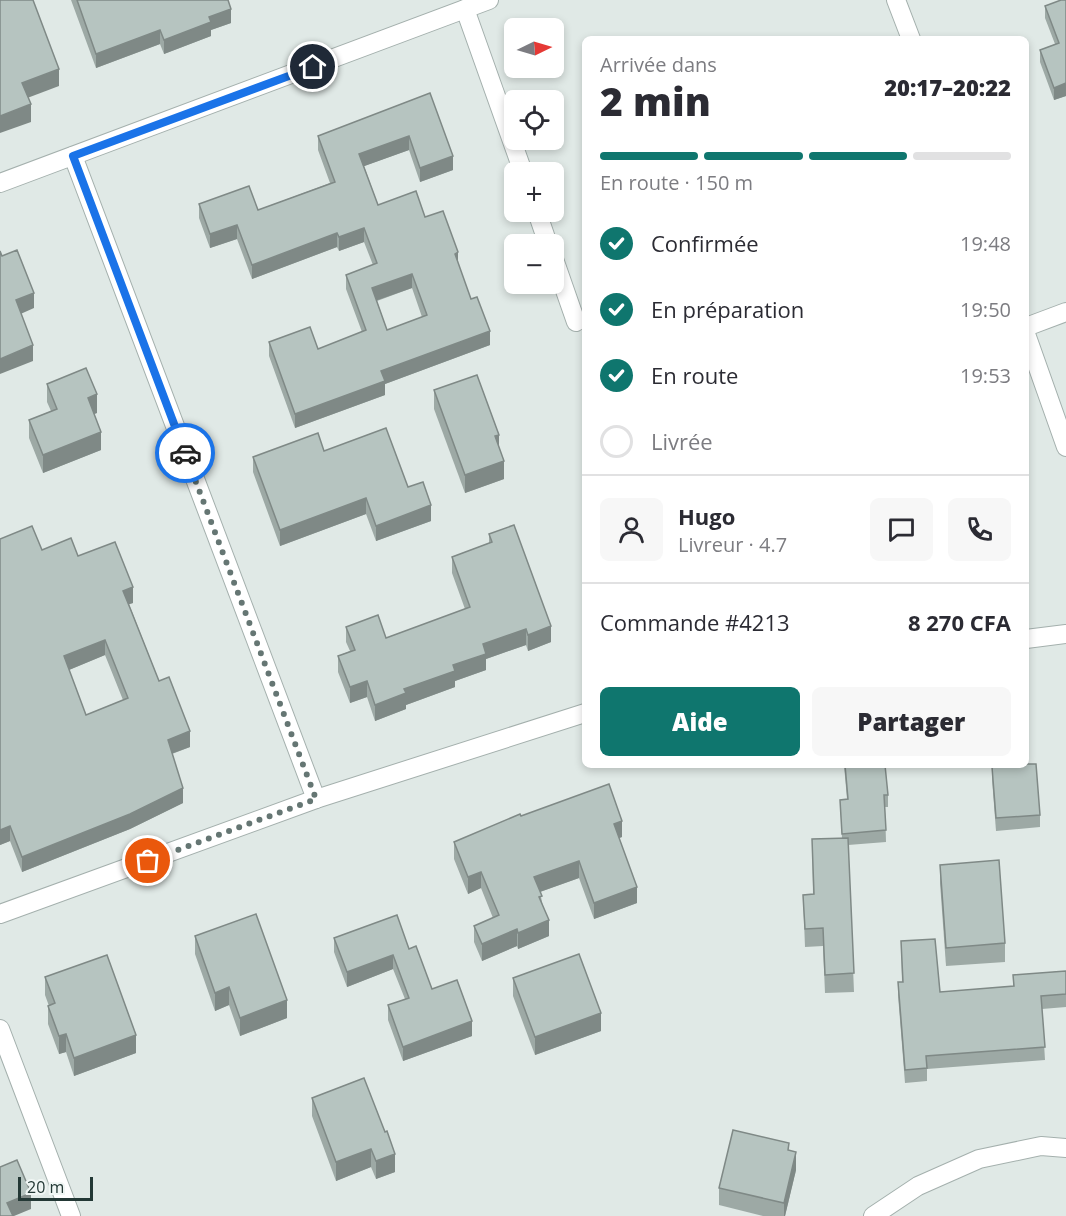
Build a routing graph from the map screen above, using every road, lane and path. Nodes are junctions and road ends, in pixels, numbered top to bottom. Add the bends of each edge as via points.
1 (489, 0) edge
2 (896, 0) edge
3 (465, 9) junction
4 (910, 36) edge
5 (73, 156) junction
6 (519, 162) edge
7 (0, 183) edge
8 (564, 288) edge
9 (1066, 312) edge
10 (576, 322) dead end
11 (1029, 326) edge
12 (1029, 342) edge
13 (1066, 447) edge
14 (1066, 634) edge
15 (1029, 639) edge
16 (582, 714) edge
17 (316, 799) junction
18 (0, 914) edge
19 (0, 1029) edge
20 (1066, 1148) edge
21 (70, 1216) edge
22 (873, 1216) edge

1 - 3 street
2 - 4 street
3 - 5 street
3 - 6 street
5 - 7 street
5 - 17 street
8 - 10 street
9 - 11 street
12 - 13 street
14 - 15 street
16 - 17 street
17 - 18 street
19 - 21 street
20 - 22 street via 1041,1146 979,1159 918,1186

